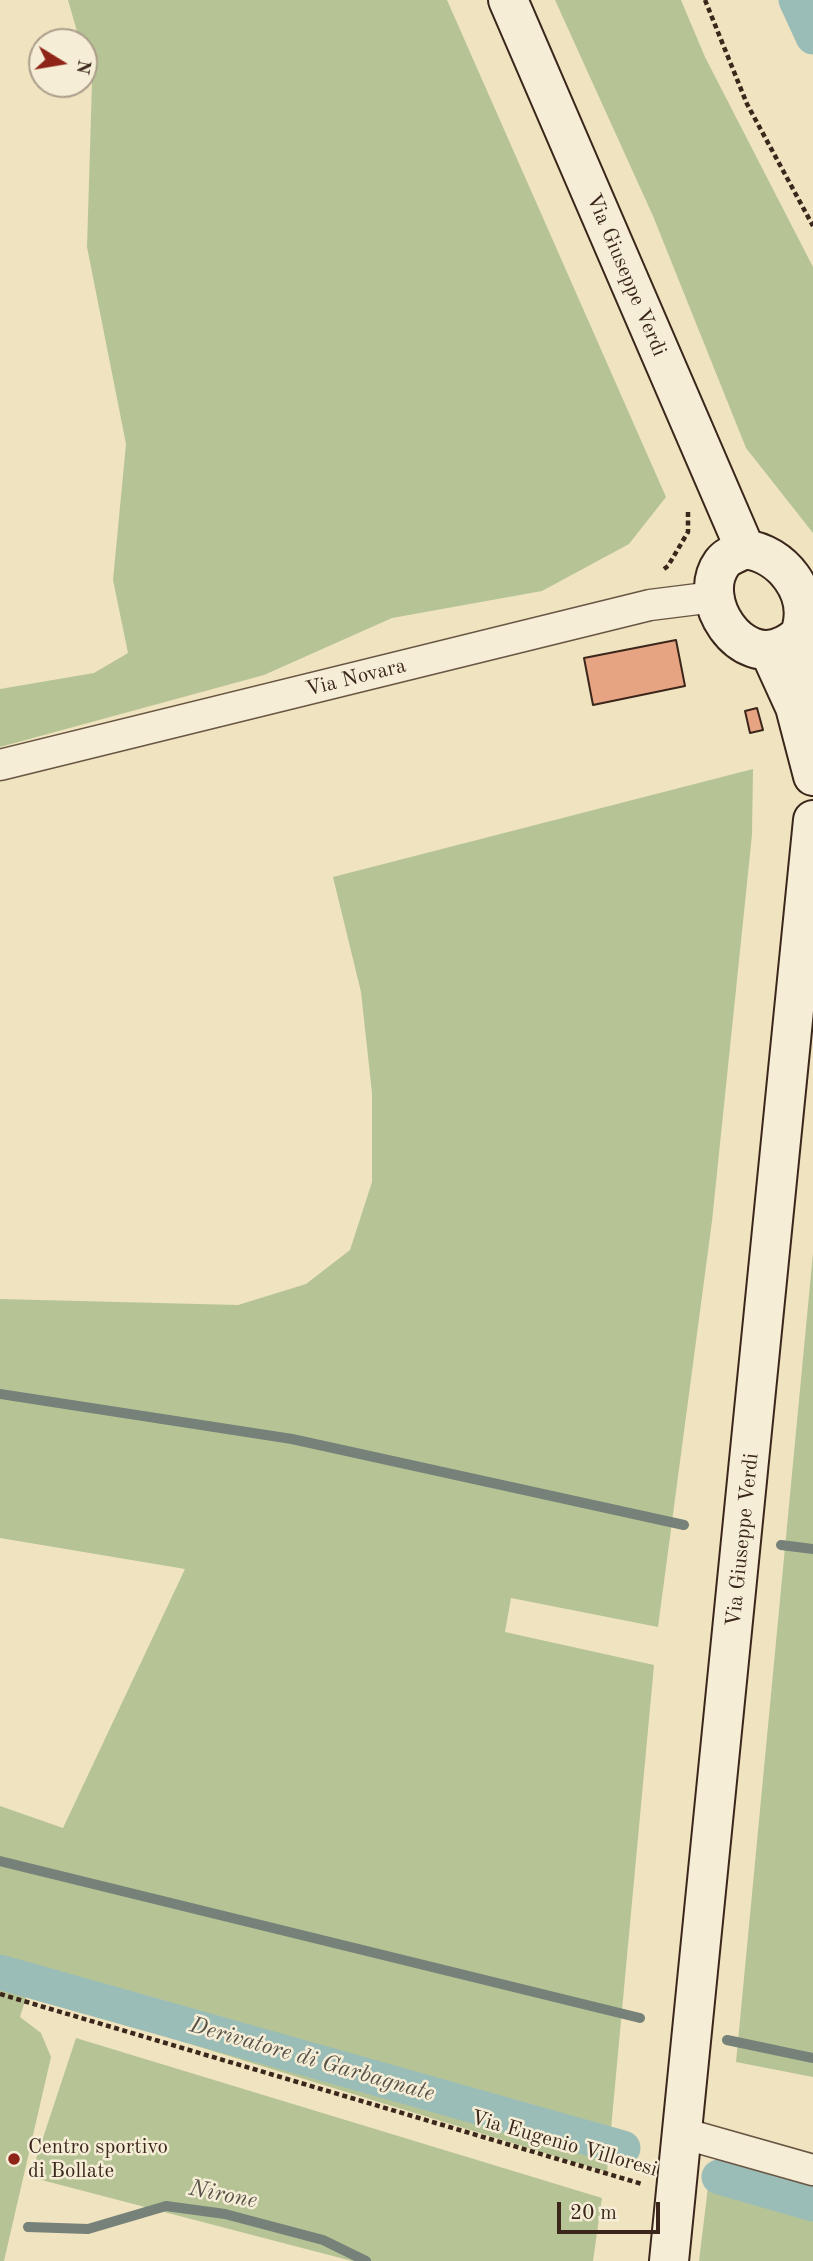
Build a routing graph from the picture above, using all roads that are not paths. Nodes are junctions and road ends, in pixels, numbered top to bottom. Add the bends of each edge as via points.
1 (508, 0) edge
2 (745, 549) junction
3 (714, 597) junction
4 (785, 641) junction
5 (813, 734) edge
6 (0, 765) edge
7 (813, 776) edge
8 (813, 820) edge
9 (682, 2133) junction
10 (813, 2170) edge
11 (670, 2261) edge

1 - 2 street, Via Giuseppe Verdi
2 - 3 street via 721,564
2 - 4 street via 776,559 802,599
3 - 4 street via 720,617 748,646
3 - 6 street, Via Novara via 650,606
4 - 5 street via 808,652
4 - 7 street via 795,707
8 - 9 street, Via Giuseppe Verdi
9 - 10 street
9 - 11 street, Via Giuseppe Verdi via 653,2191

